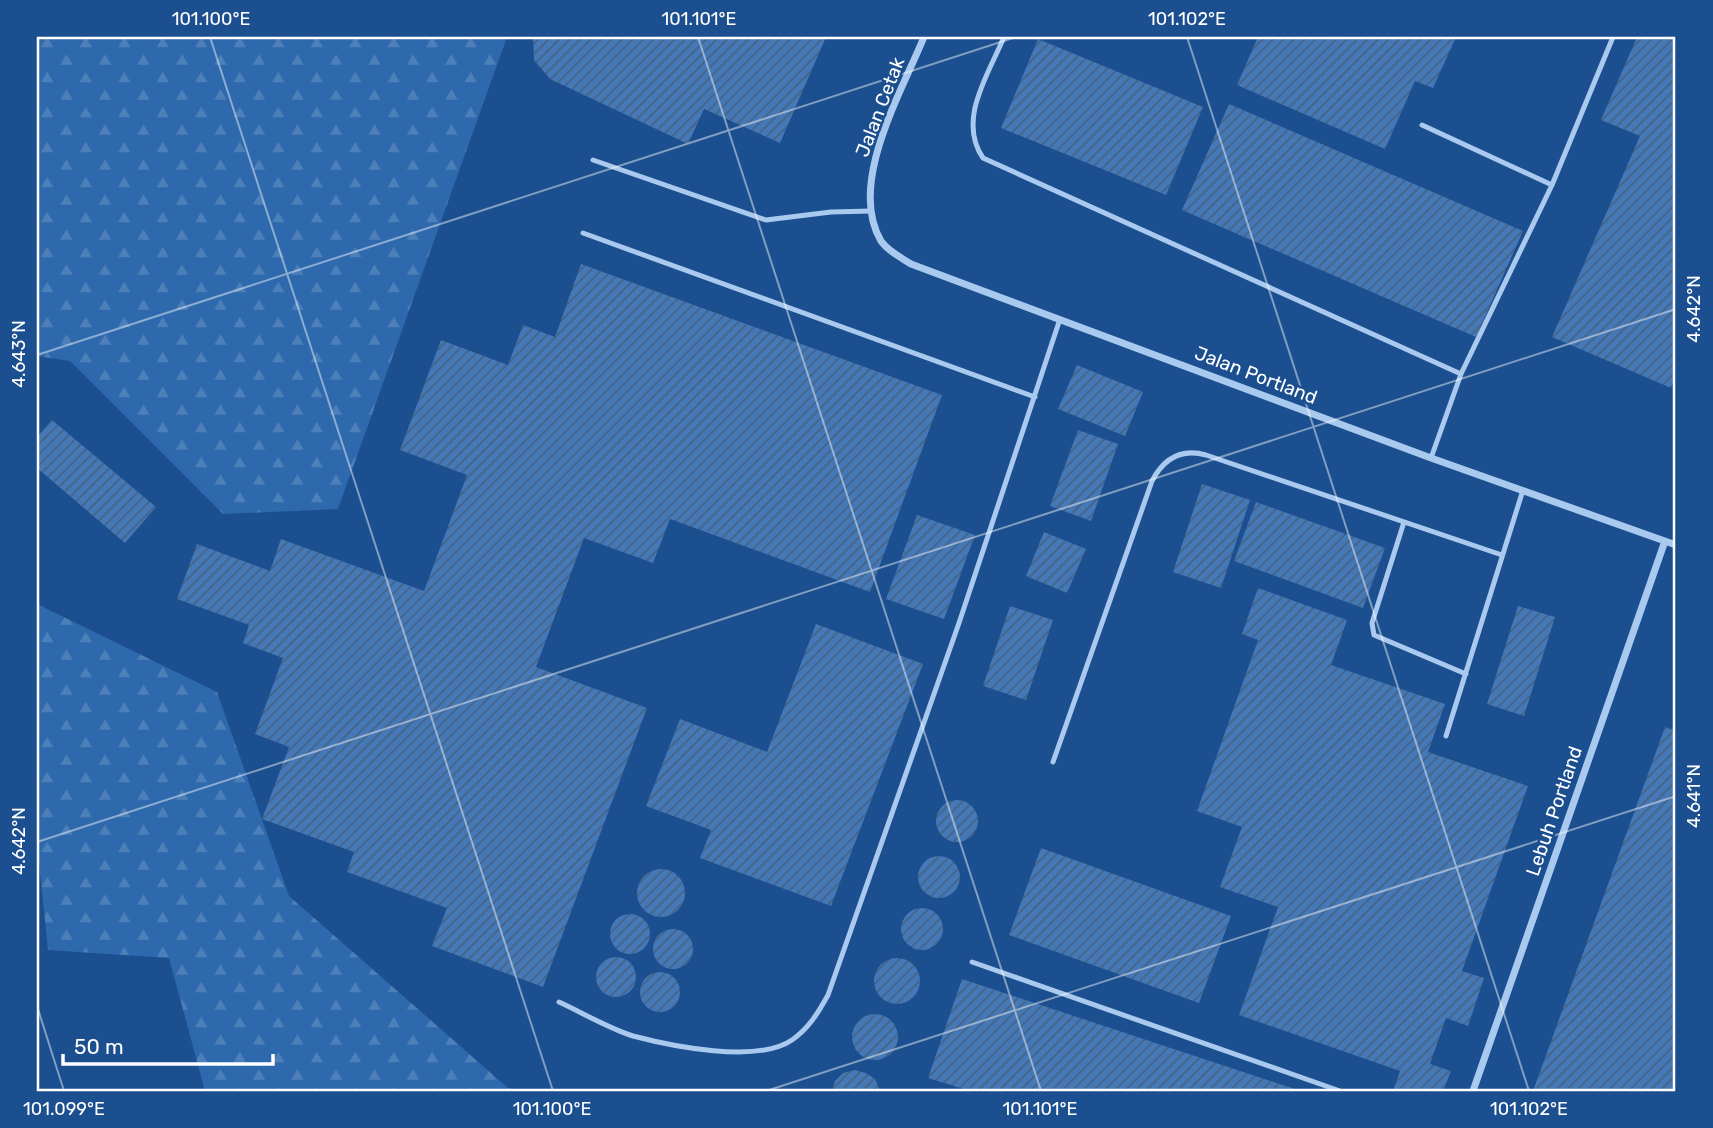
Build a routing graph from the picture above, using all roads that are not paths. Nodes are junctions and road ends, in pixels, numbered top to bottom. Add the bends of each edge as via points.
1 (924, 37) edge
2 (1004, 37) edge
3 (1613, 37) edge
4 (1422, 125) dead end
5 (593, 160) dead end
6 (1552, 185) junction
7 (871, 190) joint
8 (871, 211) junction
9 (583, 233) dead end
10 (1060, 319) junction
11 (1461, 374) junction
12 (1035, 397) junction
13 (1431, 458) junction
14 (1523, 490) junction
15 (1404, 522) junction
16 (1665, 541) junction
17 (1676, 545) edge
18 (1502, 555) junction
19 (1465, 674) junction
20 (1446, 736) dead end
21 (1053, 762) dead end
22 (972, 962) dead end
23 (559, 1002) dead end
24 (1340, 1091) edge
25 (1473, 1091) edge

1 - 7 street, Jalan Cetak via 874,160
2 - 11 lane via 973,112 973,141 983,158
3 - 6 lane
4 - 6 lane
5 - 8 lane via 766,220
6 - 11 lane
7 - 8 street, Jalan Portland
8 - 10 street, Jalan Portland via 881,241 911,264
9 - 12 lane
10 - 12 lane
10 - 13 street, Jalan Portland
11 - 13 lane
12 - 23 lane via 828,995 813,1021 790,1042 770,1049 713,1050 631,1035
13 - 14 street, Jalan Portland
14 - 16 street, Jalan Portland
14 - 18 lane
15 - 18 lane
15 - 19 lane via 1372,623 1374,635
15 - 21 lane via 1206,455 1178,453 1152,481
16 - 17 street, Jalan Portland
16 - 25 street, Lebuh Portland
18 - 19 lane
19 - 20 lane
22 - 24 lane

